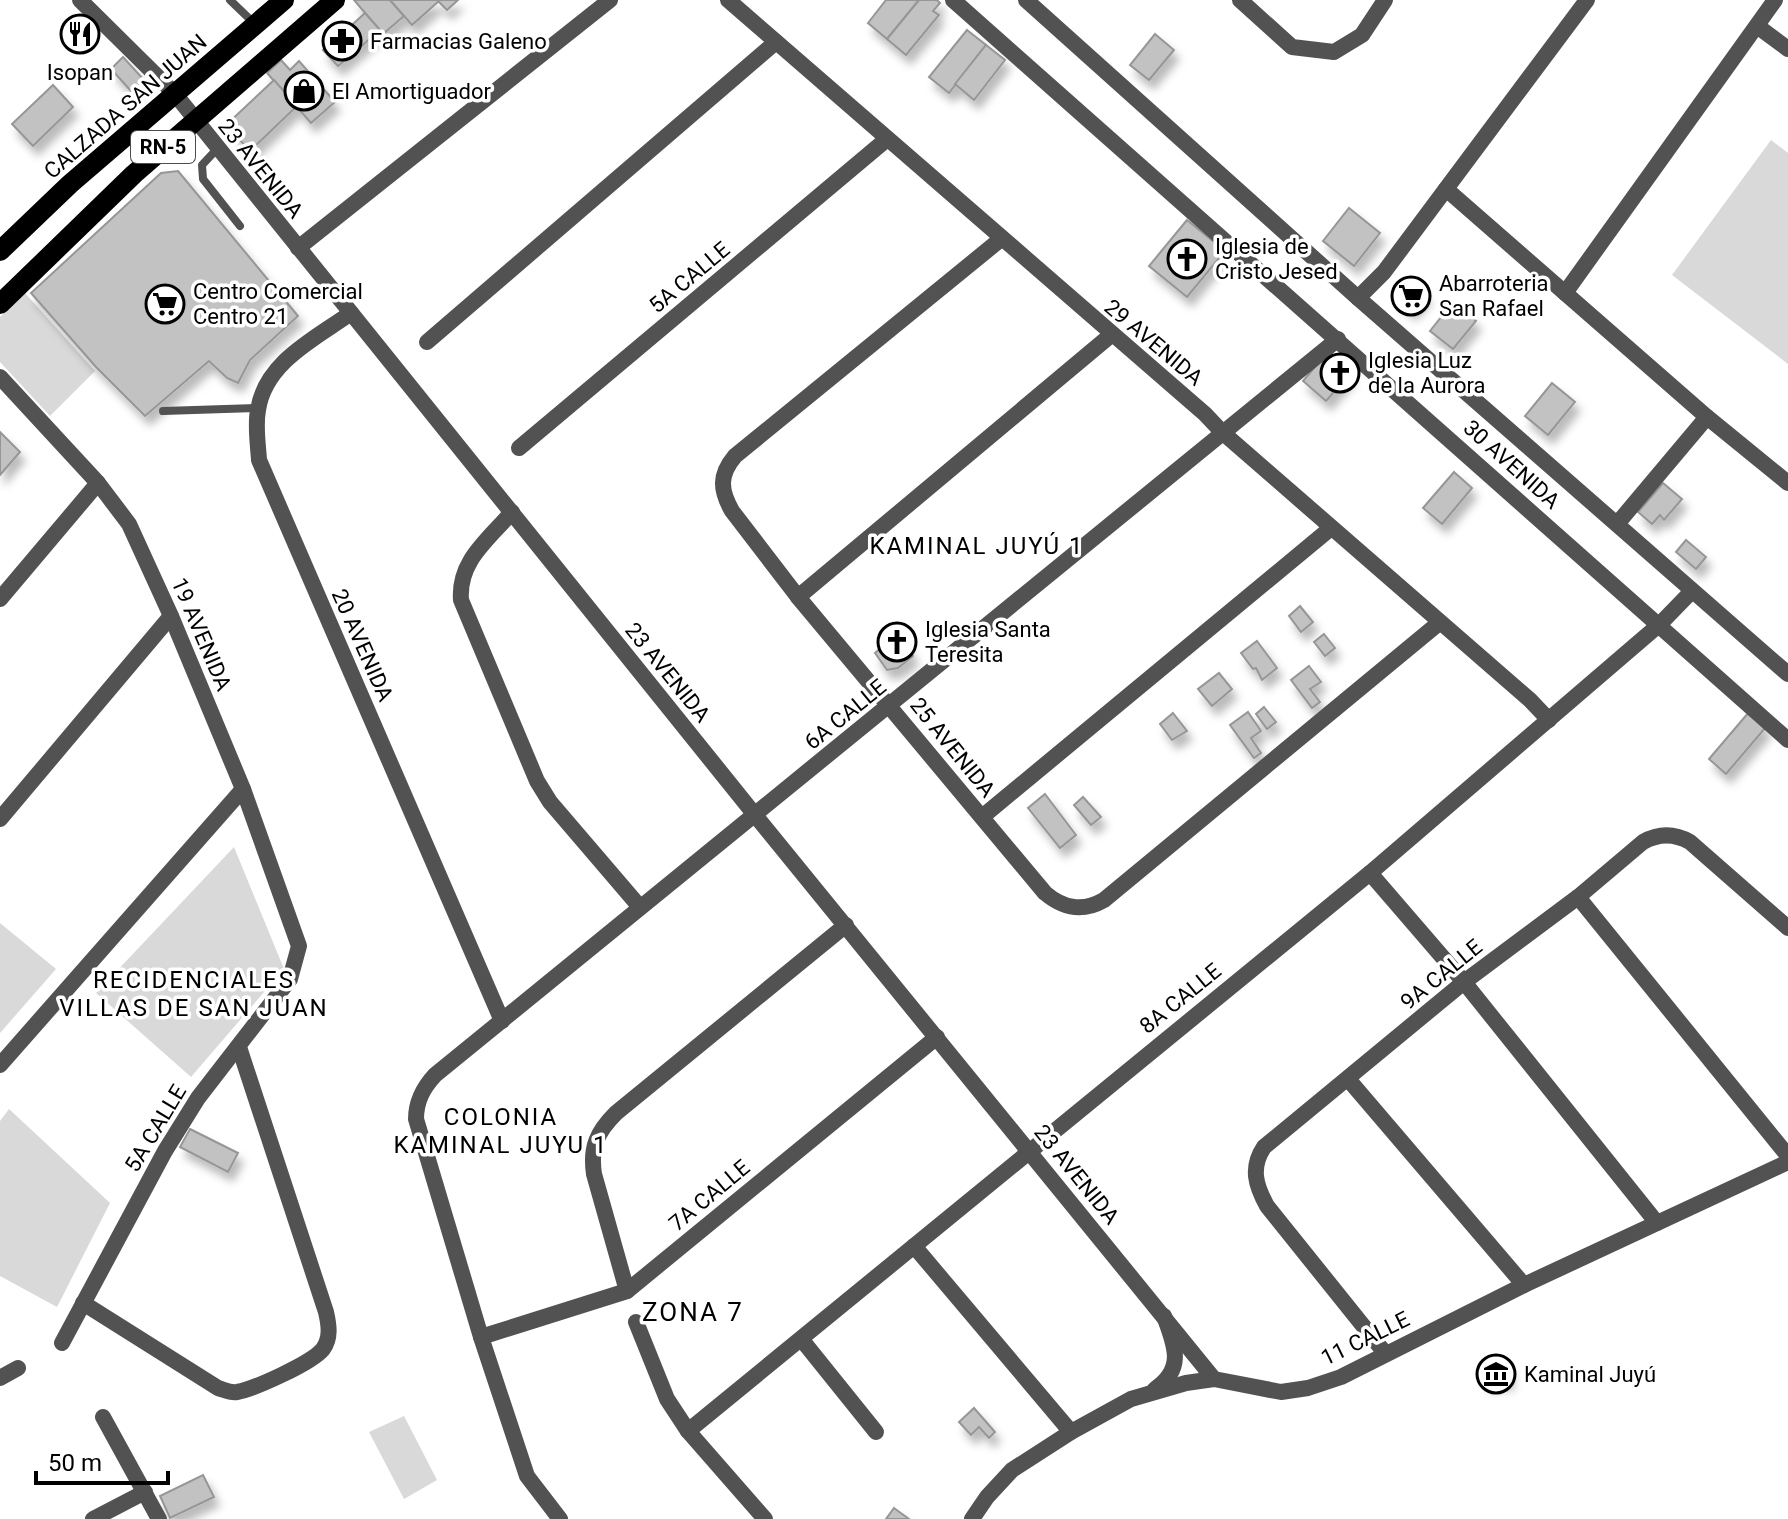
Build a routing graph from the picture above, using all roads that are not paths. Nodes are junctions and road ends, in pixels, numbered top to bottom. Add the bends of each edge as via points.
1 (80, 0) edge
2 (230, 0) edge
3 (284, 0) edge
4 (335, 0) edge
5 (610, 0) edge
6 (728, 0) edge
7 (953, 0) edge
8 (1026, 0) edge
9 (1240, 0) edge
10 (1385, 0) edge
11 (1587, 0) edge
12 (1775, 0) edge
13 (255, 25) junction
14 (1757, 26) junction
15 (776, 42) junction
16 (1788, 49) edge
17 (175, 94) junction
18 (193, 120) junction
19 (887, 139) junction
20 (217, 149) junction
21 (1446, 189) junction
22 (240, 226) dead end
23 (1001, 239) junction
24 (298, 248) junction
25 (0, 251) edge
26 (1565, 293) junction
27 (1358, 298) junction
28 (0, 304) edge
29 (351, 313) junction
30 (1111, 335) junction
31 (1338, 339) junction
32 (427, 342) dead end
33 (0, 377) edge
34 (258, 408) junction
35 (163, 411) dead end
36 (1707, 417) junction
37 (1222, 432) junction
38 (519, 448) dead end
39 (98, 483) junction
40 (1788, 483) edge
41 (512, 512) junction
42 (1617, 524) junction
43 (1331, 528) junction
44 (1692, 591) junction
45 (798, 597) junction
46 (0, 599) edge
47 (171, 616) junction
48 (1439, 623) junction
49 (1660, 624) junction
50 (1788, 674) edge
51 (891, 706) junction
52 (1549, 720) junction
53 (1788, 740) edge
54 (243, 789) junction
55 (755, 815) junction
56 (982, 817) junction
57 (0, 819) edge
58 (1370, 873) junction
59 (1578, 897) junction
60 (639, 906) junction
61 (846, 925) junction
62 (1788, 928) edge
63 (299, 946) joint
64 (1464, 982) junction
65 (502, 1021) junction
66 (937, 1037) junction
67 (239, 1047) junction
68 (0, 1065) edge
69 (1348, 1079) junction
70 (1029, 1150) junction
71 (1788, 1159) edge
72 (1657, 1223) junction
73 (914, 1246) junction
74 (1524, 1285) junction
75 (627, 1291) junction
76 (83, 1303) junction
77 (1164, 1316) junction
78 (636, 1322) dead end
79 (481, 1337) junction
80 (802, 1340) junction
81 (62, 1343) dead end
82 (1385, 1353) junction
83 (18, 1368) dead end
84 (0, 1378) edge
85 (1214, 1379) junction
86 (1151, 1392) junction
87 (103, 1417) dead end
88 (688, 1431) junction
89 (876, 1432) dead end
90 (1071, 1432) junction
91 (145, 1492) junction
92 (93, 1519) edge
93 (159, 1519) edge
94 (560, 1519) edge
95 (765, 1519) edge
96 (972, 1519) edge

1 - 17 street, 23 AVENIDA
2 - 13 lane
3 - 13 main road, CALZADA SAN JUAN / RN-5
4 - 18 main road, RN-5
5 - 24 street
6 - 15 street, 29 AVENIDA
7 - 31 street, 30 AVENIDA
8 - 27 street, 30 AVENIDA
9 - 10 street via 1292,47 1334,52 1362,35
11 - 21 street
12 - 14 street
13 - 17 main road, CALZADA SAN JUAN / RN-5
14 - 16 street
14 - 26 street
15 - 19 street, 29 AVENIDA
15 - 32 street
17 - 18 street, 23 AVENIDA
17 - 25 main road, CALZADA SAN JUAN / RN-5
18 - 20 street, 23 AVENIDA
18 - 28 main road, RN-5
19 - 23 street, 29 AVENIDA
19 - 38 street, 5A CALLE
20 - 22 lane via 202,165 203,179
20 - 24 street, 23 AVENIDA
21 - 26 street
21 - 27 street
23 - 30 street, 29 AVENIDA
23 - 45 street, 25 AVENIDA via 725,468 724,497
24 - 29 street, 23 AVENIDA
26 - 36 street
27 - 42 street, 30 AVENIDA
29 - 34 street, 20 AVENIDA via 289,356 268,382
29 - 41 street, 23 AVENIDA
30 - 37 street, 29 AVENIDA
30 - 45 street
31 - 37 street, 6A CALLE
31 - 49 street, 30 AVENIDA
33 - 39 street, 19 AVENIDA
34 - 35 lane
34 - 65 street, 20 AVENIDA via 260,464
36 - 40 street
36 - 42 street
37 - 43 street, 29 AVENIDA
37 - 51 street, 6A CALLE
39 - 46 street
39 - 47 street, 19 AVENIDA via 129,524
41 - 55 street, 23 AVENIDA
41 - 60 street via 466,564 461,600 537,781
42 - 44 street, 30 AVENIDA
43 - 48 street, 29 AVENIDA
43 - 56 street
44 - 49 street, 8A CALLE
44 - 50 street, 30 AVENIDA
45 - 51 street, 25 AVENIDA
47 - 54 street, 19 AVENIDA
47 - 57 street
48 - 52 street, 29 AVENIDA
48 - 56 street, 25 AVENIDA via 1095,905 1061,904 1045,893
49 - 52 street, 8A CALLE
49 - 53 street, 30 AVENIDA
51 - 55 street, 6A CALLE
51 - 56 street, 25 AVENIDA
52 - 58 street, 8A CALLE
54 - 63 street, 19 AVENIDA
54 - 68 street
55 - 60 street, 6A CALLE
55 - 61 street, 23 AVENIDA
58 - 64 street
58 - 70 street, 8A CALLE
59 - 62 street, 9A CALLE via 1643,842 1673,835 1690,842
59 - 64 street, 9A CALLE
59 - 71 street
60 - 65 street, 6A CALLE
61 - 66 street, 23 AVENIDA
61 - 75 street via 616,1113 598,1134 592,1149 594,1174
63 - 67 street, 5A CALLE via 290,979
64 - 69 street, 9A CALLE
64 - 72 street
65 - 79 street, 6A CALLE via 435,1075 420,1096 416,1119
66 - 70 street, 23 AVENIDA
66 - 75 street, 7A CALLE
67 - 76 street, 5A CALLE via 165,1151
67 - 76 street via 326,1312 328,1340 322,1351 233,1393
69 - 74 street
69 - 82 street, 9A CALLE via 1264,1147 1255,1171 1257,1188
70 - 73 street, 8A CALLE
70 - 77 street, 23 AVENIDA
71 - 72 street, 11 CALLE
72 - 74 street, 11 CALLE
73 - 80 street, 8A CALLE
73 - 90 street
74 - 82 street, 11 CALLE
75 - 79 street, 7A CALLE
76 - 81 street, 5A CALLE
77 - 85 street, 23 AVENIDA
77 - 86 street via 1175,1358 1168,1378
78 - 88 street via 667,1399
79 - 94 street via 527,1476
80 - 88 street, 8A CALLE
80 - 89 street
82 - 85 street, 11 CALLE via 1308,1388 1281,1392
83 - 84 street
85 - 86 street, 11 CALLE
86 - 90 street, 11 CALLE
87 - 91 street
88 - 95 street
90 - 96 street, 11 CALLE via 1012,1470
91 - 92 street
91 - 93 street

